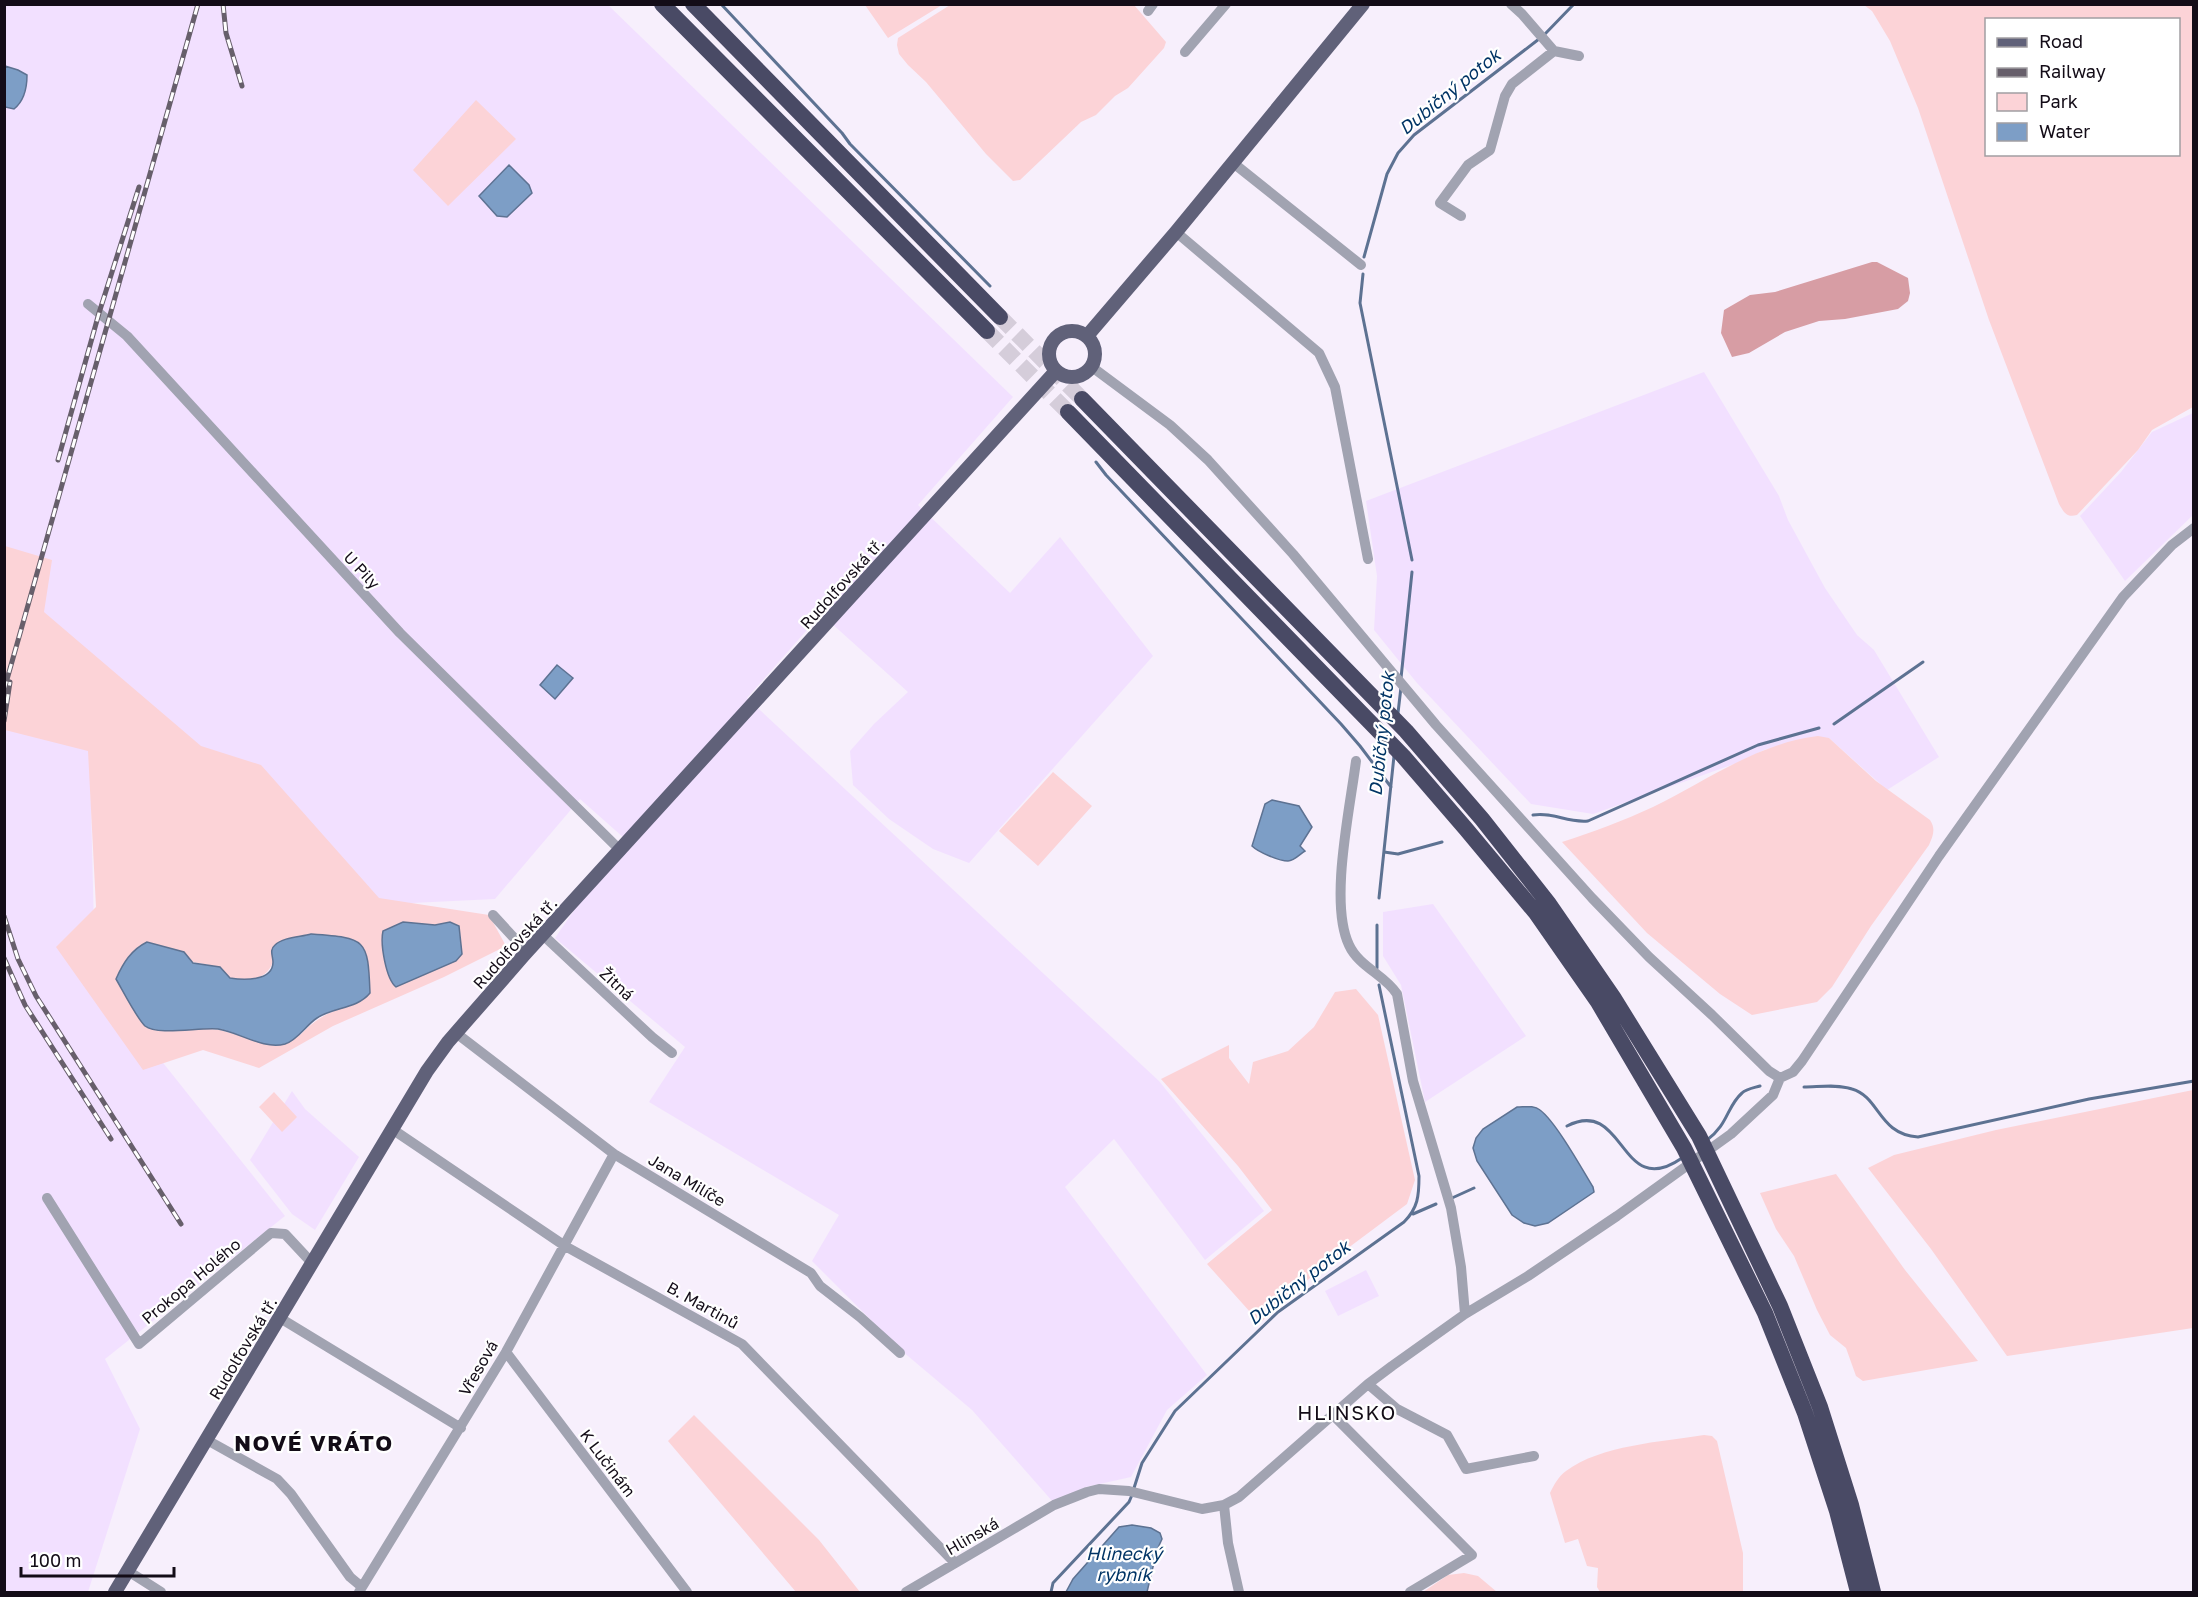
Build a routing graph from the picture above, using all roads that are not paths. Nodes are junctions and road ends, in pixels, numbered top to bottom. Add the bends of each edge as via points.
1 (662, 4) edge
2 (693, 4) edge
3 (1226, 4) edge
4 (1363, 4) edge
5 (1511, 4) edge
6 (1554, 51) junction
7 (1185, 52) dead end
8 (1579, 56) dead end
9 (1232, 162) junction
10 (1461, 216) dead end
11 (1176, 232) junction
12 (1361, 265) dead end
13 (88, 304) dead end
14 (1000, 317) tunnel mouth
15 (987, 331) tunnel mouth
16 (1087, 336) junction
17 (1092, 367) junction
18 (1056, 370) junction
19 (1082, 399) tunnel mouth
20 (1068, 412) tunnel mouth
21 (2193, 528) edge
22 (1368, 559) dead end
23 (1356, 761) dead end
24 (621, 851) junction
25 (493, 915) dead end
26 (543, 935) junction
27 (527, 952) junction
28 (456, 1033) junction
29 (672, 1053) dead end
30 (1780, 1078) junction
31 (392, 1129) junction
32 (614, 1154) junction
33 (47, 1198) dead end
34 (565, 1245) junction
35 (312, 1263) junction
36 (1465, 1314) junction
37 (280, 1318) junction
38 (506, 1352) junction
39 (900, 1353) dead end
40 (1368, 1384) junction
41 (1332, 1414) junction
42 (461, 1428) junction
43 (207, 1440) junction
44 (1534, 1456) dead end
45 (1224, 1504) junction
46 (956, 1563) junction
47 (128, 1571) junction
48 (360, 1590) edge
49 (115, 1593) edge
50 (161, 1593) edge
51 (687, 1593) edge
52 (906, 1593) edge
53 (1239, 1593) edge
54 (1410, 1593) edge
55 (1858, 1593) edge
56 (1873, 1593) edge

1 - 15 highway
2 - 14 highway
3 - 7 street
4 - 9 main road
5 - 6 street
6 - 8 street
6 - 10 street via 1512,84 1490,150 1468,165 1440,203
9 - 11 main road
9 - 12 street
11 - 16 main road
11 - 22 street via 1319,353 1335,387
13 - 24 street, U Pily via 127,336 428,661
16 - 17 main road via 1096,354
16 - 18 main road via 1072,330 1052,342 1049,357
17 - 18 main road via 1079,376 1063,375
17 - 30 street via 1170,425 1208,460 1592,898 1649,957
18 - 24 main road, Rudolfovská tř.
19 - 56 highway via 1406,731 1549,904 1613,997 1699,1136 1780,1306 1820,1407
20 - 55 highway via 1403,756 1536,913 1598,1002 1697,1172 1766,1313 1805,1413 1837,1511
21 - 30 street via 2123,597 1939,856 1802,1061 1793,1072
23 - 36 street via 1341,873 1341,923 1350,947 1397,994 1413,1081 1451,1208
24 - 26 main road, Rudolfovská tř.
25 - 27 street
26 - 27 main road, Rudolfovská tř.
26 - 29 street, Žitná
27 - 28 main road, Rudolfovská tř.
28 - 31 main road, Rudolfovská tř. via 427,1071
28 - 32 street, Jana Milíče
30 - 36 street via 1773,1095 1731,1134 1528,1276
31 - 34 street, B. Martinů
31 - 35 main road, Rudolfovská tř.
32 - 34 street, Vřesová
32 - 39 street, Jana Milíče via 811,1273 820,1286
33 - 35 street, Prokopa Holého via 139,1344 271,1233 285,1234
34 - 38 street, Vřesová
34 - 46 street, B. Martinů via 742,1344
35 - 37 main road, Rudolfovská tř.
36 - 40 street
37 - 42 street
37 - 43 main road, Rudolfovská tř.
38 - 42 street, Vřesová
38 - 51 street, K Lučinám
40 - 41 street
40 - 44 street via 1397,1409 1447,1435 1466,1469
41 - 45 street via 1239,1497
41 - 54 street via 1472,1555
42 - 48 street, Vřesová
43 - 47 main road, Rudolfovská tř.
43 - 48 street via 277,1479
45 - 46 street, Hlinská via 1202,1509 1133,1492 1099,1489 1054,1505
45 - 53 street
46 - 52 street, Hlinská
47 - 49 main road, Rudolfovská tř.
47 - 50 street

